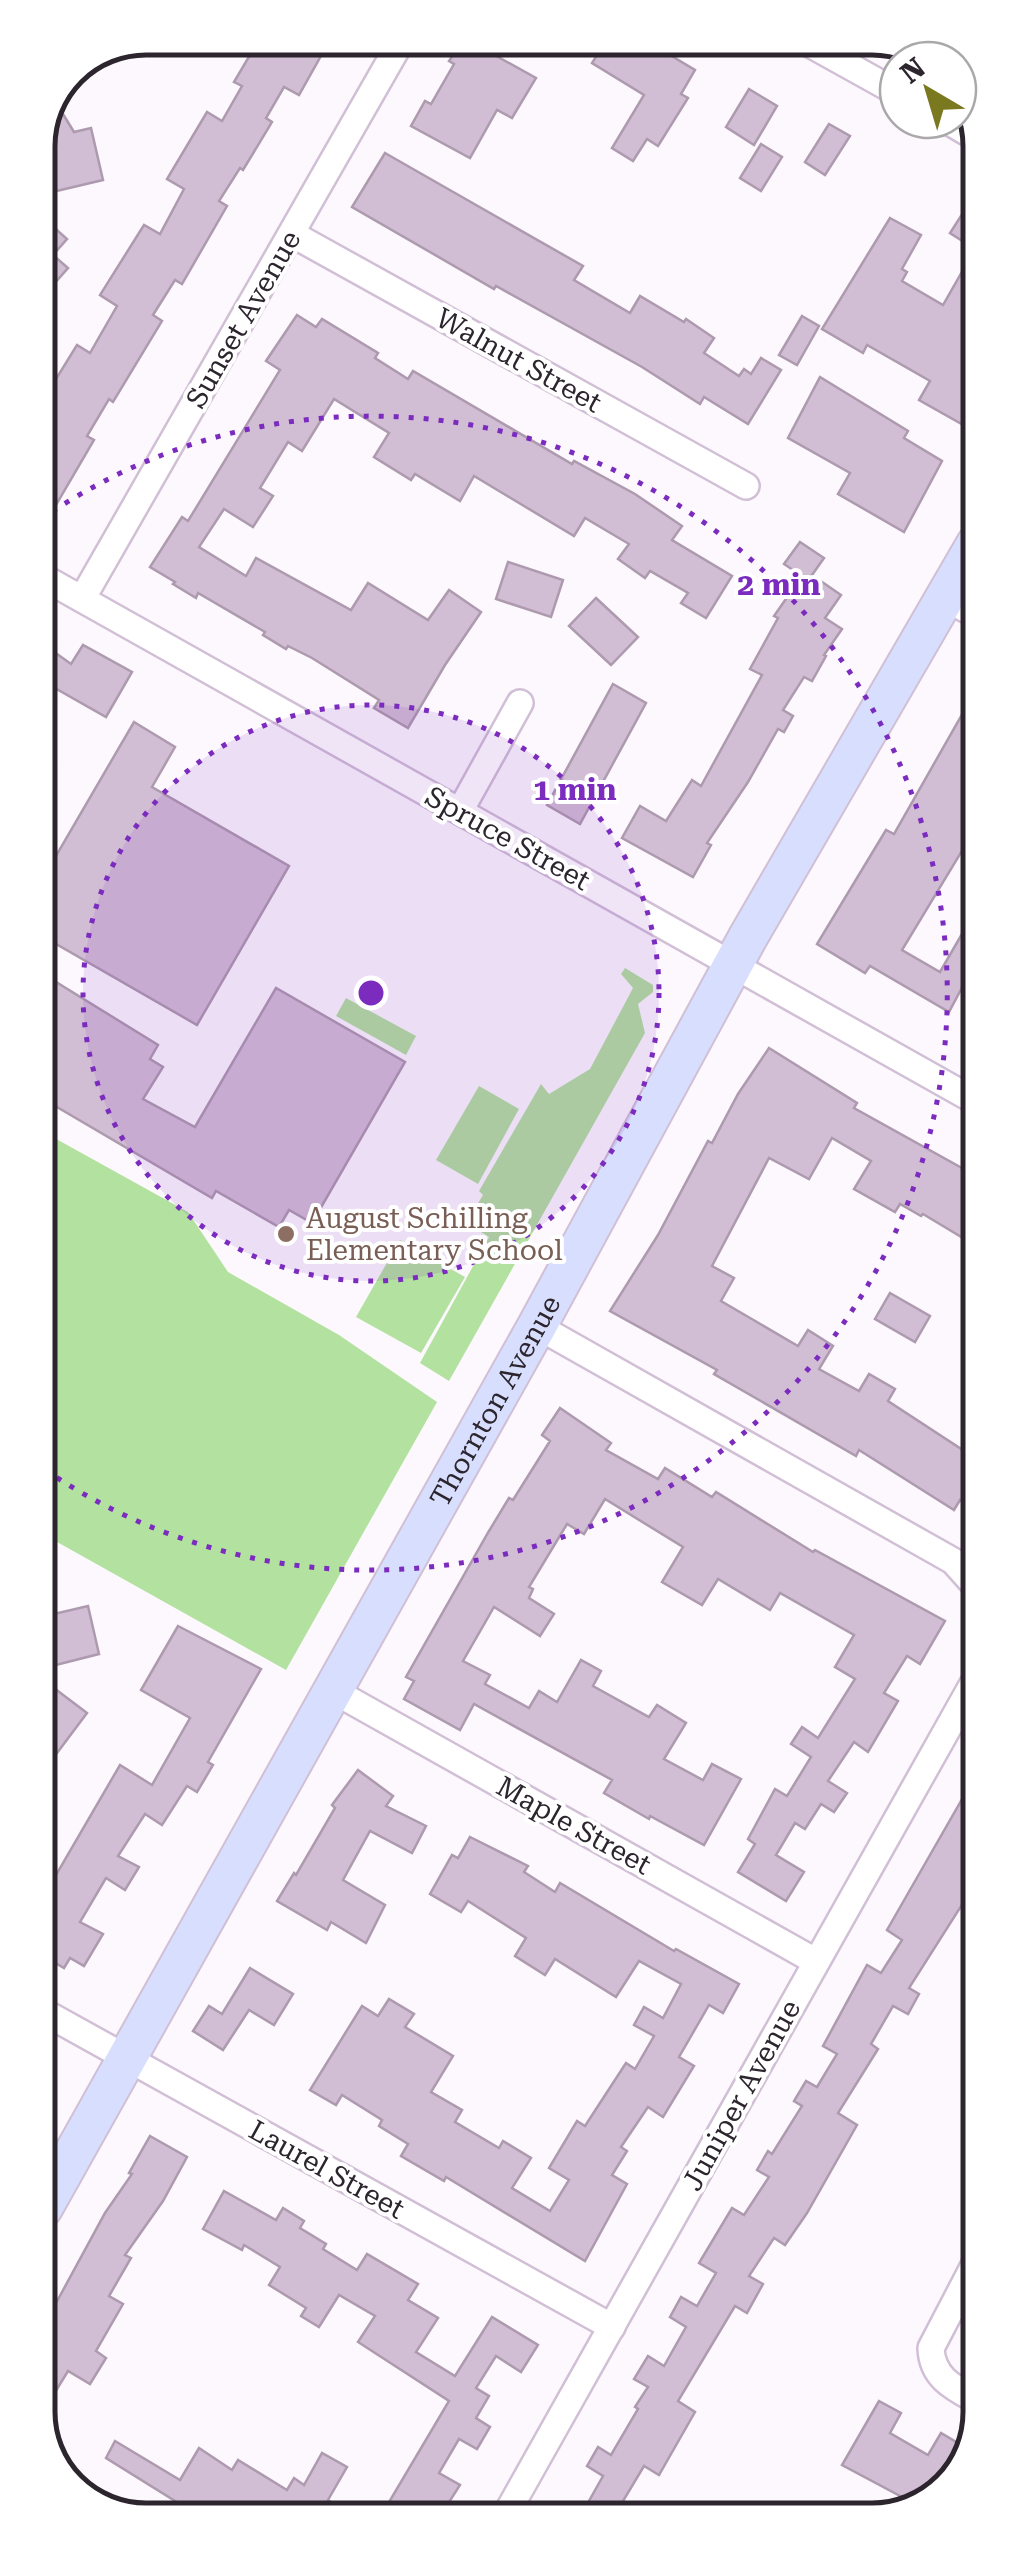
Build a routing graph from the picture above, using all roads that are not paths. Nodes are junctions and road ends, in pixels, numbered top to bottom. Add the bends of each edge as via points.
1 (393, 55) edge
2 (830, 55) edge
3 (878, 82) edge
4 (292, 234) junction
5 (746, 486) dead end
6 (55, 584) edge
7 (82, 599) junction
8 (961, 607) edge
9 (520, 702) dead end
10 (460, 811) junction
11 (734, 965) junction
12 (963, 1094) edge
13 (537, 1326) junction
14 (963, 1572) edge
15 (332, 1690) junction
16 (963, 1701) edge
17 (815, 1961) junction
18 (55, 2018) edge
19 (127, 2057) junction
20 (55, 2185) edge
21 (963, 2285) edge
22 (612, 2327) junction
23 (963, 2391) edge
24 (512, 2503) edge

1 - 4 street, Sunset Avenue
2 - 3 street
4 - 5 street, Walnut Street
4 - 7 street, Sunset Avenue
6 - 7 street, Spruce Street
7 - 10 street, Spruce Street
8 - 11 main road, Thornton Avenue
9 - 10 street
10 - 11 street, Spruce Street
11 - 12 street, Spruce Street
11 - 13 main road, Thornton Avenue
13 - 14 street
13 - 15 main road, Thornton Avenue
15 - 17 street, Maple Street
15 - 19 main road, Thornton Avenue
16 - 17 street, Juniper Avenue
17 - 22 street, Juniper Avenue
18 - 19 street, Laurel Street
19 - 20 main road, Thornton Avenue
19 - 22 street, Laurel Street
21 - 23 street via 931,2348 939,2376
22 - 24 street, Juniper Avenue

